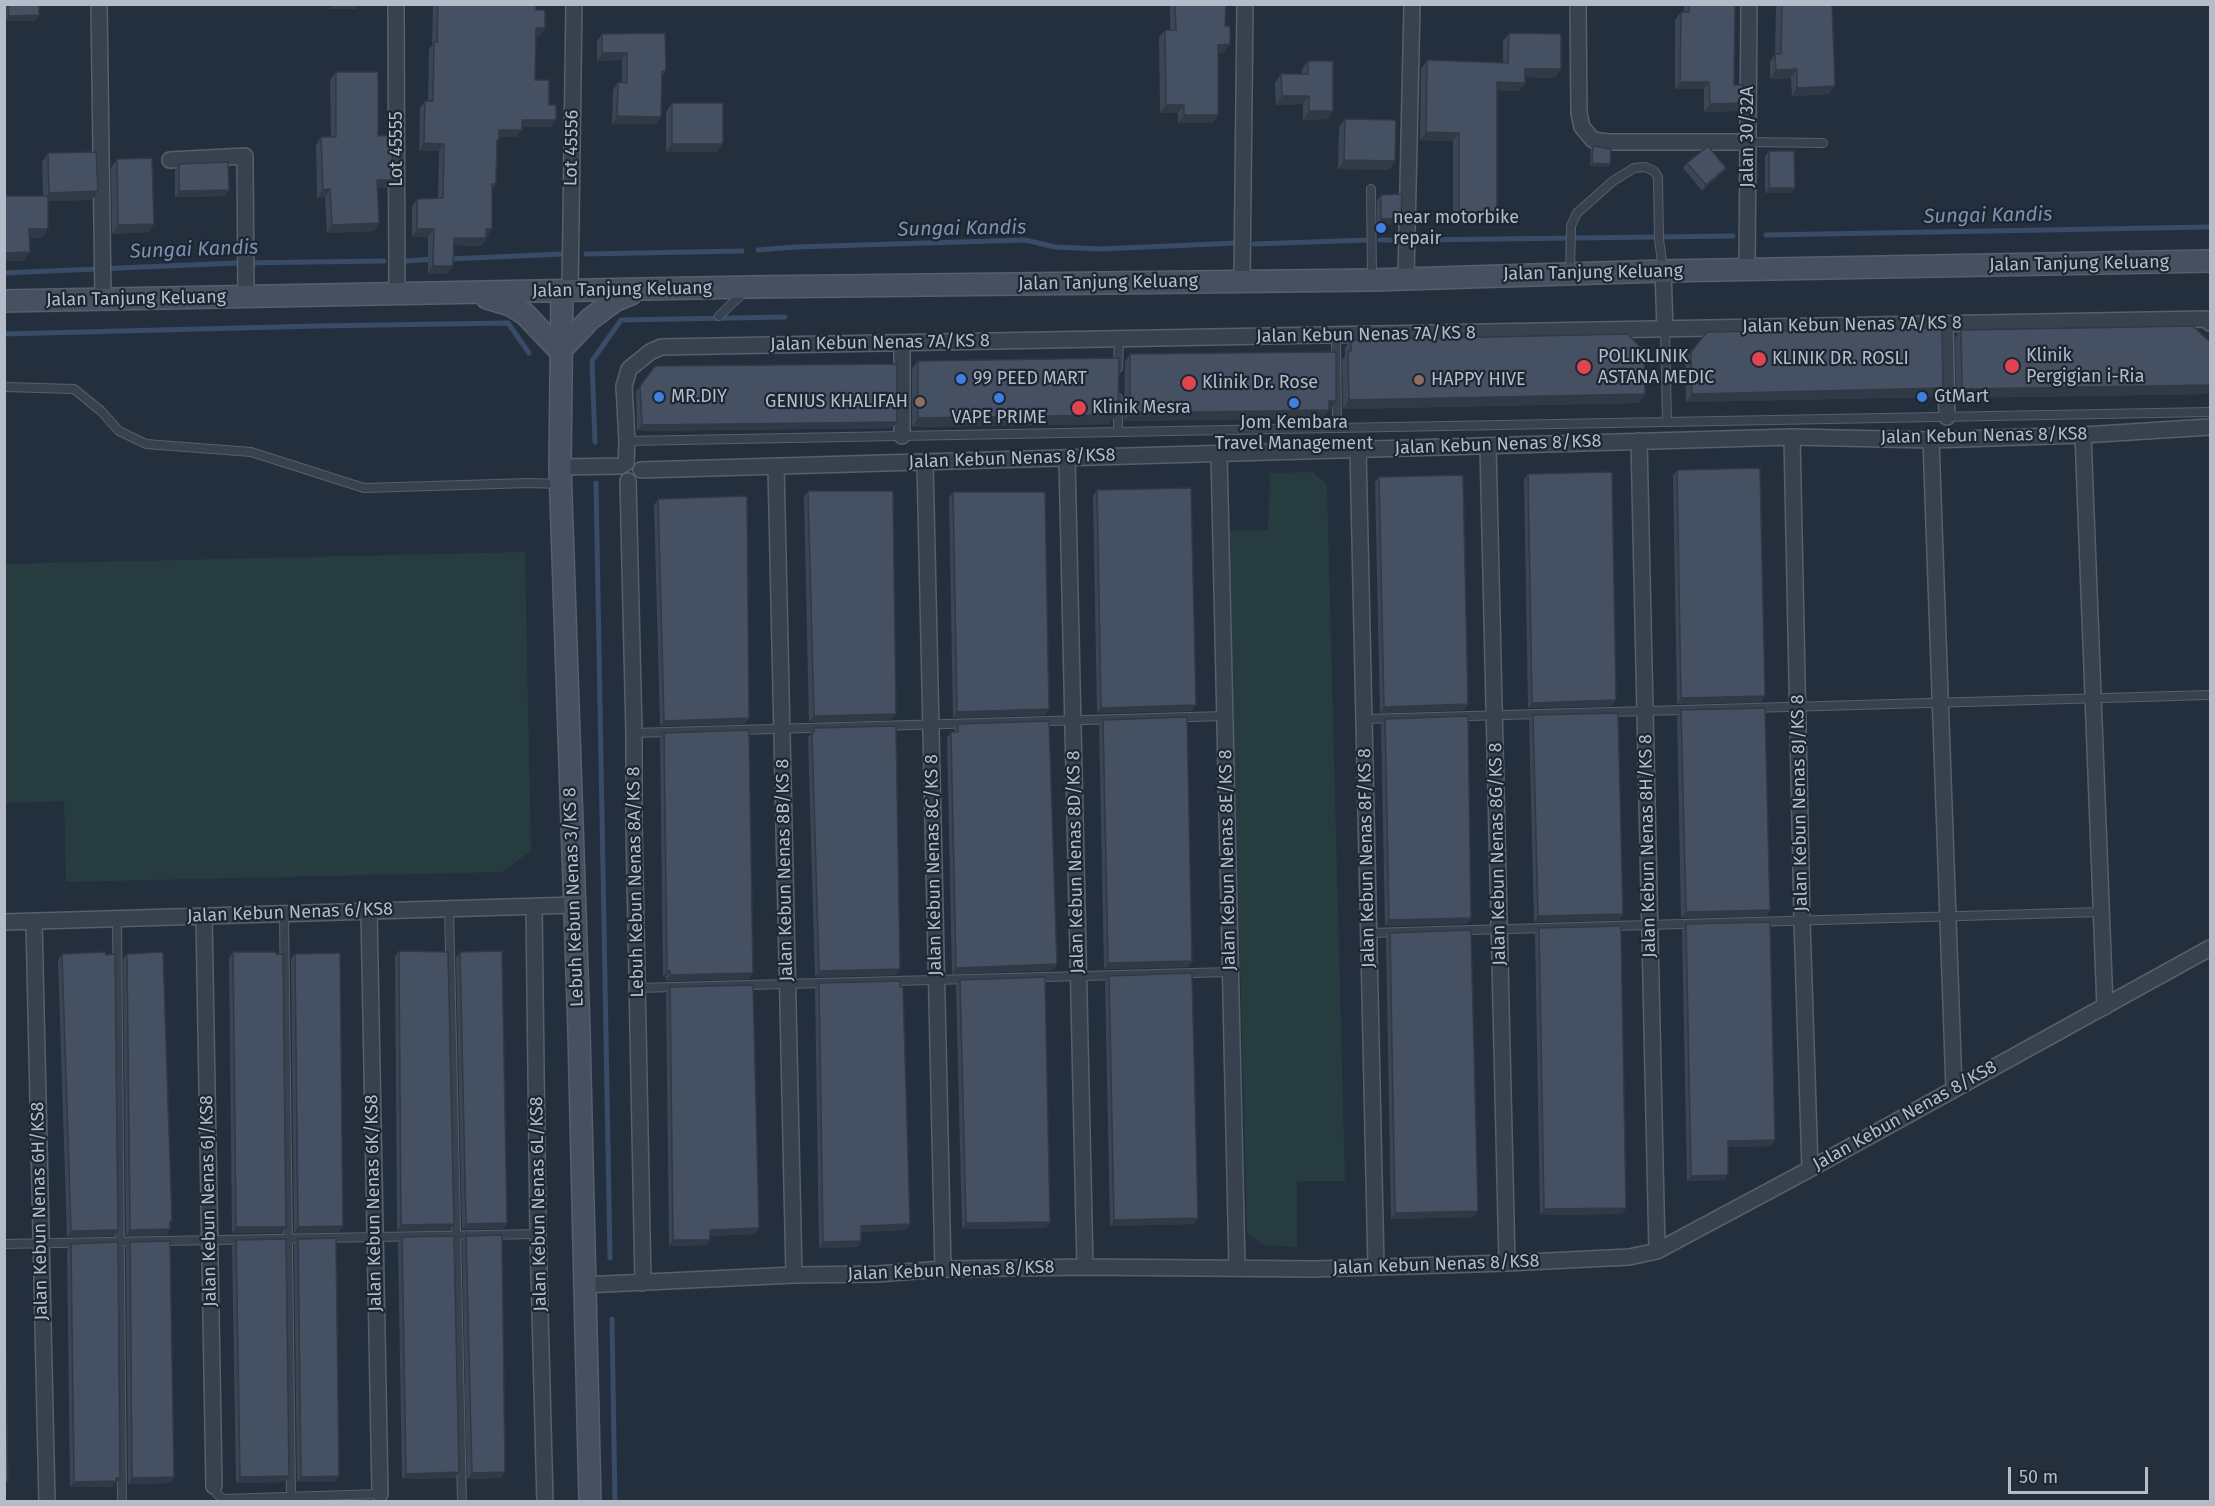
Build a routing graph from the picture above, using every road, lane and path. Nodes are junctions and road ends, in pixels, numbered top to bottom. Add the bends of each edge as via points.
1 (99, 4) edge
2 (396, 4) edge
3 (574, 4) edge
4 (1245, 4) edge
5 (1412, 4) edge
6 (1578, 4) edge
7 (1749, 4) edge
8 (1748, 142) junction
9 (1823, 143) dead end
10 (170, 160) dead end
11 (1371, 189) dead end
12 (2211, 261) edge
13 (1747, 270) junction
14 (1663, 271) junction
15 (1570, 274) junction
16 (1406, 278) junction
17 (1372, 280) junction
18 (1242, 281) junction
19 (750, 287) junction
20 (640, 290) junction
21 (566, 292) junction
22 (471, 293) junction
23 (397, 294) junction
24 (103, 295) junction
25 (246, 297) junction
26 (4, 301) edge
27 (719, 316) dead end
28 (2211, 323) edge
29 (1946, 324) junction
30 (1665, 328) junction
31 (1336, 336) junction
32 (1119, 339) junction
33 (902, 343) junction
34 (560, 351) junction
35 (1118, 374) edge
36 (1118, 386) edge
37 (4, 387) edge
38 (2211, 412) edge
39 (1947, 417) junction
40 (1667, 422) junction
41 (2211, 427) edge
42 (1337, 428) junction
43 (1118, 432) junction
44 (2083, 435) junction
45 (902, 436) junction
46 (1792, 437) junction
47 (1931, 440) junction
48 (627, 441) junction
49 (1639, 441) junction
50 (1488, 446) junction
51 (1358, 449) junction
52 (1219, 453) junction
53 (1067, 458) junction
54 (925, 462) junction
55 (776, 466) junction
56 (641, 470) dead end
57 (560, 476) junction
58 (628, 481) dead end
59 (2211, 695) edge
60 (2094, 698) junction
61 (1942, 702) junction
62 (1798, 706) junction
63 (1644, 711) junction
64 (1495, 715) junction
65 (1224, 716) junction
66 (1364, 719) junction
67 (1073, 720) junction
68 (930, 724) junction
69 (782, 728) junction
70 (634, 733) junction
71 (575, 905) junction
72 (534, 906) junction
73 (449, 908) junction
74 (369, 911) junction
75 (2101, 912) junction
76 (284, 914) junction
77 (204, 916) junction
78 (1948, 917) junction
79 (117, 919) junction
80 (34, 921) junction
81 (1802, 921) junction
82 (4, 922) edge
83 (1649, 925) junction
84 (1499, 930) junction
85 (1369, 933) junction
86 (2211, 948) edge
87 (1230, 972) junction
88 (1079, 976) junction
89 (936, 980) junction
90 (788, 984) junction
91 (637, 988) junction
92 (2105, 1007) junction
93 (1954, 1088) junction
94 (1810, 1169) junction
95 (538, 1234) junction
96 (455, 1235) junction
97 (375, 1237) junction
98 (288, 1238) junction
99 (210, 1240) junction
100 (119, 1241) junction
101 (41, 1243) junction
102 (4, 1244) edge
103 (1657, 1251) junction
104 (1507, 1263) junction
105 (1085, 1267) junction
106 (1376, 1267) junction
107 (1237, 1268) junction
108 (943, 1269) junction
109 (794, 1275) junction
110 (643, 1283) junction
111 (585, 1285) junction
112 (214, 1486) joint
113 (380, 1494) joint
114 (291, 1498) junction
115 (47, 1502) edge
116 (122, 1502) edge
117 (462, 1502) edge
118 (545, 1502) edge
119 (590, 1502) edge

1 - 24 street
2 - 23 street, Lot 45555
3 - 21 street, Lot 45556
4 - 18 street
5 - 16 street
6 - 8 street via 1579,113 1581,127 1593,140
7 - 8 street, Jalan 30/32A
8 - 9 lane
8 - 13 street, Jalan 30/32A
10 - 25 street via 245,156
11 - 17 lane
12 - 13 main road, Jalan Tanjung Keluang
13 - 14 main road, Jalan Tanjung Keluang
14 - 15 main road, Jalan Tanjung Keluang
14 - 15 lane via 1658,177 1645,167 1634,168 1612,181 1577,213 1571,226
14 - 30 street
15 - 16 main road, Jalan Tanjung Keluang
16 - 17 main road, Jalan Tanjung Keluang
17 - 18 main road, Jalan Tanjung Keluang
18 - 19 main road, Jalan Tanjung Keluang
19 - 20 main road, Jalan Tanjung Keluang
19 - 27 lane
20 - 21 main road, Jalan Tanjung Keluang
20 - 34 main road via 604,308
21 - 22 main road, Jalan Tanjung Keluang
21 - 34 main road, Lebuh Kebun Nenas 3/KS 8
22 - 23 main road, Jalan Tanjung Keluang
22 - 34 main road via 525,314
23 - 25 main road, Jalan Tanjung Keluang
24 - 25 main road, Jalan Tanjung Keluang
24 - 26 main road, Jalan Tanjung Keluang
28 - 29 street, Jalan Kebun Nenas 7A/KS 8 via 2205,319
29 - 30 street, Jalan Kebun Nenas 7A/KS 8
29 - 39 street
30 - 31 street, Jalan Kebun Nenas 7A/KS 8
30 - 40 lane
31 - 32 street, Jalan Kebun Nenas 7A/KS 8
31 - 42 lane
32 - 33 street, Jalan Kebun Nenas 7A/KS 8
32 - 35 lane
33 - 45 street
33 - 48 street, Jalan Kebun Nenas 7A/KS 8 via 661,347 629,369 624,386
34 - 57 main road, Lebuh Kebun Nenas 3/KS 8
36 - 43 lane
37 - 57 lane via 74,389 119,431 146,444 251,452 364,488 530,483
38 - 39 lane
39 - 40 lane
40 - 42 lane
41 - 44 street, Jalan Kebun Nenas 8/KS8
42 - 43 lane
43 - 45 lane
44 - 47 street, Jalan Kebun Nenas 8/KS8
44 - 60 street
45 - 48 lane
46 - 47 street, Jalan Kebun Nenas 8/KS8
46 - 49 street, Jalan Kebun Nenas 8/KS8
46 - 62 street, Jalan Kebun Nenas 8J/KS 8
47 - 61 street
48 - 57 street, Jalan Kebun Nenas 7A/KS 8 via 628,460 620,466
49 - 50 street, Jalan Kebun Nenas 8/KS8
49 - 63 street, Jalan Kebun Nenas 8H/KS 8
50 - 51 street, Jalan Kebun Nenas 8/KS8
50 - 64 street, Jalan Kebun Nenas 8G/KS 8
51 - 52 street, Jalan Kebun Nenas 8/KS8
51 - 66 street, Jalan Kebun Nenas 8F/KS 8
52 - 53 street, Jalan Kebun Nenas 8/KS8
52 - 65 street, Jalan Kebun Nenas 8E/KS 8
53 - 54 street, Jalan Kebun Nenas 8/KS8
53 - 67 street, Jalan Kebun Nenas 8D/KS 8
54 - 55 street, Jalan Kebun Nenas 8/KS8
54 - 68 street, Jalan Kebun Nenas 8C/KS 8
55 - 56 street, Jalan Kebun Nenas 8/KS8
55 - 69 street, Jalan Kebun Nenas 8B/KS 8
57 - 71 main road, Lebuh Kebun Nenas 3/KS 8
58 - 70 street, Lebuh Kebun Nenas 8A/KS 8
59 - 60 lane
60 - 61 lane
60 - 75 street
61 - 62 lane
61 - 78 street
62 - 63 lane
62 - 81 street, Jalan Kebun Nenas 8J/KS 8
63 - 64 lane
63 - 83 street, Jalan Kebun Nenas 8H/KS 8
64 - 66 lane
64 - 84 street, Jalan Kebun Nenas 8G/KS 8
65 - 67 lane
65 - 87 street, Jalan Kebun Nenas 8E/KS 8
66 - 85 street, Jalan Kebun Nenas 8F/KS 8
67 - 68 lane
67 - 88 street, Jalan Kebun Nenas 8D/KS 8
68 - 69 lane
68 - 89 street, Jalan Kebun Nenas 8C/KS 8
69 - 70 lane
69 - 90 street, Jalan Kebun Nenas 8B/KS 8
70 - 91 street, Lebuh Kebun Nenas 8A/KS 8
71 - 72 street, Jalan Kebun Nenas 6/KS8
71 - 111 main road, Lebuh Kebun Nenas 3/KS 8
72 - 73 street, Jalan Kebun Nenas 6/KS8
72 - 95 street, Jalan Kebun Nenas 6L/KS8
73 - 74 street, Jalan Kebun Nenas 6/KS8
73 - 96 lane
74 - 76 street, Jalan Kebun Nenas 6/KS8
74 - 97 street, Jalan Kebun Nenas 6K/KS8
75 - 78 lane
75 - 92 street
76 - 77 street, Jalan Kebun Nenas 6/KS8
76 - 98 lane
77 - 79 street, Jalan Kebun Nenas 6/KS8
77 - 99 street, Jalan Kebun Nenas 6J/KS8
78 - 81 lane
78 - 93 street
79 - 80 street, Jalan Kebun Nenas 6/KS8
79 - 100 lane
80 - 82 street, Jalan Kebun Nenas 6/KS8
80 - 101 street, Jalan Kebun Nenas 6H/KS8
81 - 83 lane
81 - 94 street, Jalan Kebun Nenas 8J/KS 8
83 - 84 lane
83 - 103 street, Jalan Kebun Nenas 8H/KS 8
84 - 85 lane
84 - 104 street, Jalan Kebun Nenas 8G/KS 8
85 - 106 street, Jalan Kebun Nenas 8F/KS 8
86 - 92 street, Jalan Kebun Nenas 8/KS8
87 - 88 lane
87 - 107 street, Jalan Kebun Nenas 8E/KS 8
88 - 89 lane
88 - 105 street, Jalan Kebun Nenas 8D/KS 8
89 - 90 lane
89 - 108 street, Jalan Kebun Nenas 8C/KS 8
90 - 91 lane
90 - 109 street, Jalan Kebun Nenas 8B/KS 8
91 - 110 street, Lebuh Kebun Nenas 8A/KS 8
92 - 93 street, Jalan Kebun Nenas 8/KS8
93 - 94 street, Jalan Kebun Nenas 8/KS8
94 - 103 street, Jalan Kebun Nenas 8/KS8
95 - 96 lane
95 - 118 street, Jalan Kebun Nenas 6L/KS8
96 - 97 lane
96 - 117 lane
97 - 98 lane
97 - 113 street, Jalan Kebun Nenas 6K/KS8
98 - 99 lane
98 - 114 lane
99 - 100 lane
99 - 112 street, Jalan Kebun Nenas 6J/KS8
100 - 101 lane
100 - 116 lane
101 - 102 lane
101 - 115 street, Jalan Kebun Nenas 6H/KS8
103 - 104 street, Jalan Kebun Nenas 8/KS8 via 1629,1257
104 - 106 street, Jalan Kebun Nenas 8/KS8
105 - 107 street, Jalan Kebun Nenas 8/KS8
105 - 108 street, Jalan Kebun Nenas 8/KS8
106 - 107 street, Jalan Kebun Nenas 8/KS8
108 - 109 street, Jalan Kebun Nenas 8/KS8
109 - 110 street, Jalan Kebun Nenas 8/KS8
110 - 111 street, Jalan Kebun Nenas 8/KS8
111 - 119 main road, Lebuh Kebun Nenas 3/KS 8
112 - 114 lane via 223,1499
113 - 114 lane

